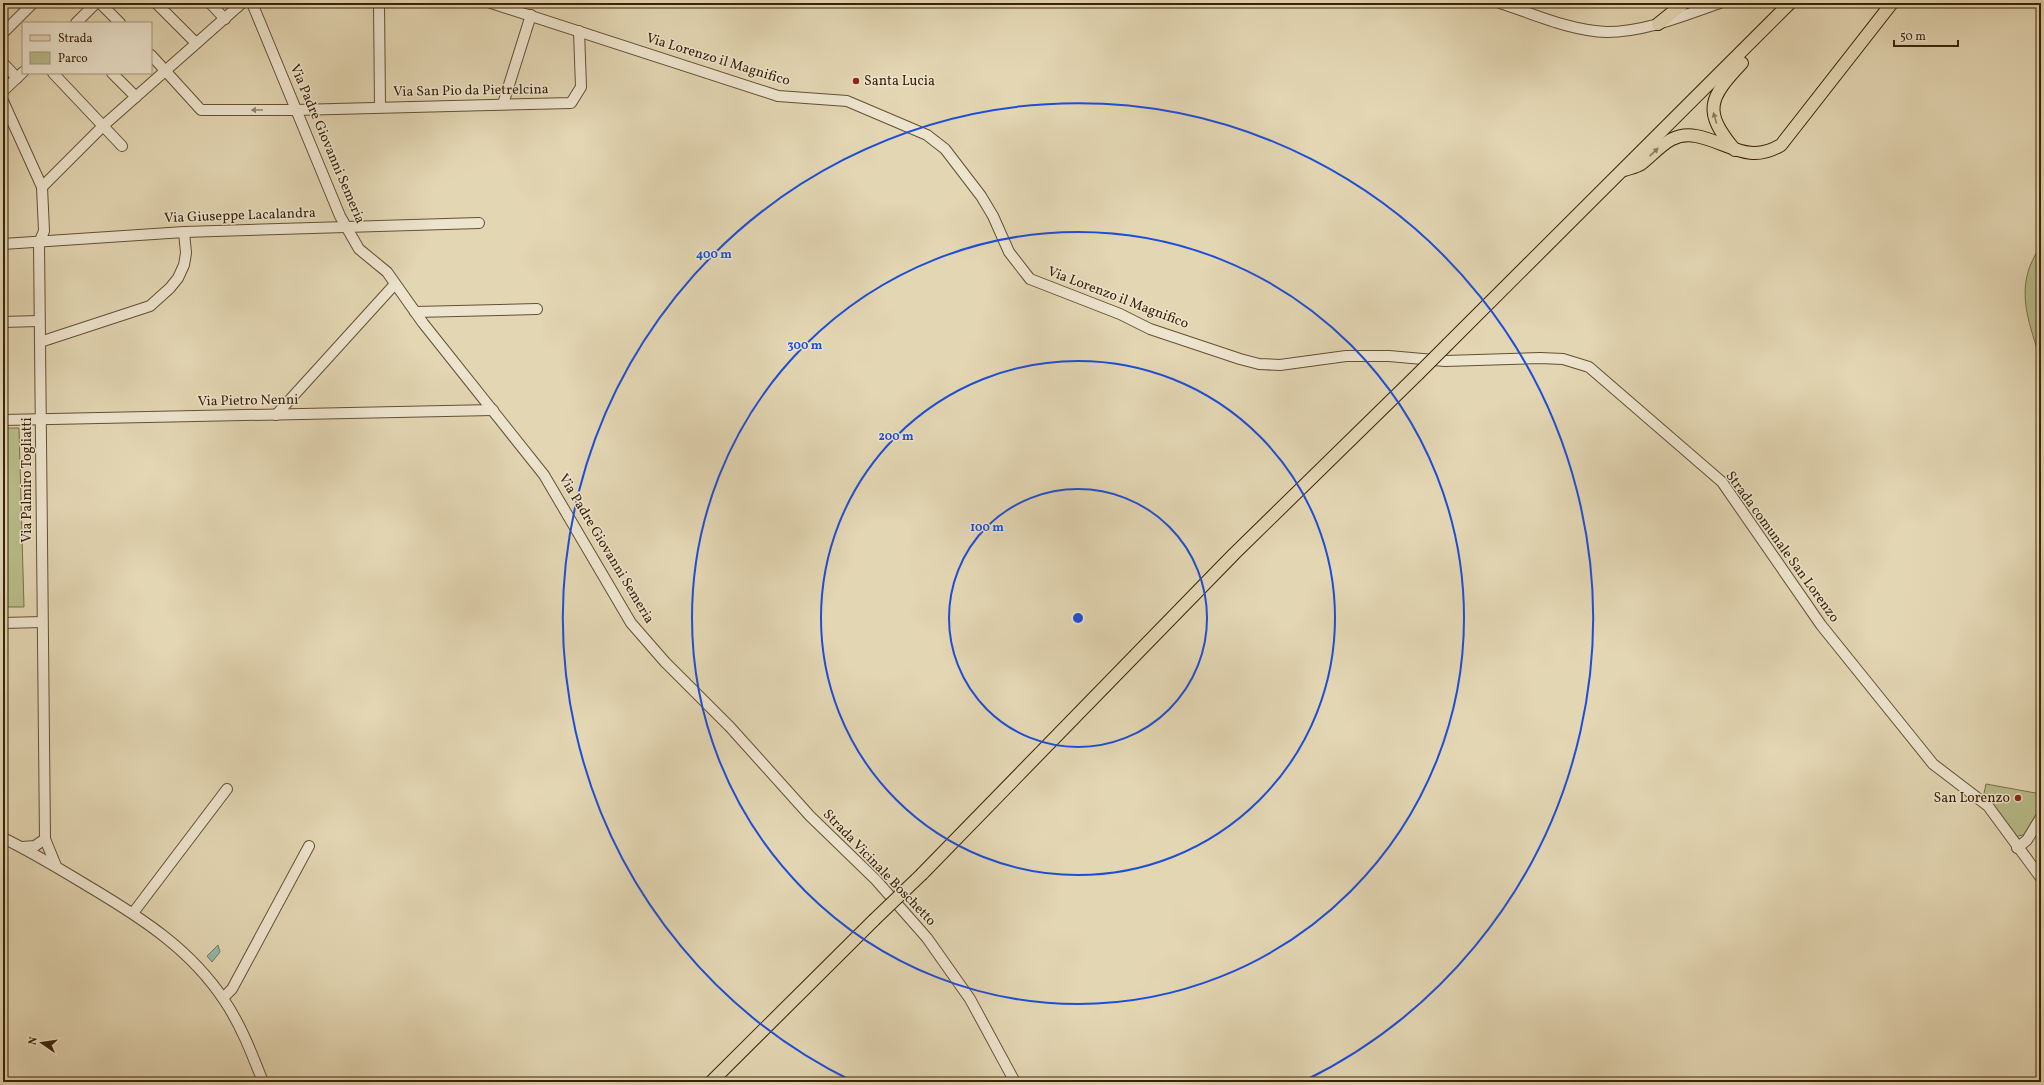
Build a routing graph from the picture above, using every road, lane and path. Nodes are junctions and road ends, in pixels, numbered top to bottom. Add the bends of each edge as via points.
1 (33, 3) edge
2 (96, 3) edge
3 (100, 3) edge
4 (156, 3) edge
5 (210, 3) edge
6 (242, 3) edge
7 (252, 3) edge
8 (379, 3) edge
9 (490, 3) edge
10 (1500, 3) edge
11 (1684, 3) edge
12 (1720, 3) edge
13 (1790, 3) edge
14 (1892, 3) edge
15 (1885, 8) edge
16 (531, 15) junction
17 (224, 18) junction
18 (77, 22) edge
19 (119, 22) edge
20 (1658, 24) junction
21 (579, 30) junction
22 (3, 33) edge
23 (1756, 38) junction
24 (196, 43) junction
25 (152, 56) edge
26 (3, 63) edge
27 (166, 70) junction
28 (54, 74) edge
29 (113, 74) edge
30 (20, 75) edge
31 (3, 91) edge
32 (136, 97) junction
33 (3, 101) edge
34 (503, 104) junction
35 (380, 107) junction
36 (296, 110) junction
37 (104, 125) junction
38 (122, 146) dead end
39 (1736, 150) junction
40 (1621, 172) junction
41 (42, 187) junction
42 (479, 223) dead end
43 (346, 226) junction
44 (184, 232) junction
45 (39, 243) junction
46 (3, 244) edge
47 (395, 284) junction
48 (537, 309) dead end
49 (415, 312) junction
50 (40, 321) junction
51 (3, 322) edge
52 (40, 342) junction
53 (1445, 360) joint
54 (493, 410) junction
55 (276, 414) junction
56 (40, 419) junction
57 (3, 420) edge
58 (42, 622) junction
59 (3, 623) edge
60 (227, 789) dead end
61 (810, 816) joint
62 (2041, 817) edge
63 (3, 838) edge
64 (45, 839) junction
65 (309, 846) dead end
66 (22, 847) junction
67 (2017, 848) junction
68 (56, 866) junction
69 (2041, 878) edge
70 (133, 913) junction
71 (223, 998) junction
72 (263, 1082) edge
73 (711, 1082) edge
74 (1016, 1082) edge

1 - 22 street
2 - 18 street
3 - 19 street
4 - 24 street
5 - 17 street
6 - 17 street
7 - 36 street, Via Padre Giovanni Semeria
8 - 35 street
9 - 16 street, Via Lorenzo il Magnifico
10 - 20 street via 1578,28 1606,32 1628,31
11 - 20 main road
12 - 20 street
13 - 23 main road
14 - 15 main road
15 - 39 main road via 1781,145 1770,152 1754,154
16 - 21 street, Via Lorenzo il Magnifico
16 - 34 street
17 - 24 street
21 - 34 street, Via San Pio da Pietrelcina via 581,87 570,103
21 - 53 street, Via Lorenzo il Magnifico via 778,96 847,101 927,135 945,149 981,196 1009,252 1030,279 1120,314 1150,329 1259,364 1280,365 1346,356
39 -> 23 main road via 1722,135 1713,117 1714,100 1722,84 1743,62
23 - 40 main road
24 - 27 street
25 - 27 street, Via San Pio da Pietrelcina
26 - 30 street
27 - 32 street
36 -> 27 street, Via San Pio da Pietrelcina via 201,110
28 - 37 street
29 - 32 street
30 - 31 street
32 - 37 street
33 - 41 street, Via Palmiro Togliatti
34 - 35 street, Via San Pio da Pietrelcina
35 - 36 street, Via San Pio da Pietrelcina
36 - 43 street, Via Padre Giovanni Semeria
37 - 38 street
37 - 41 street
40 -> 39 main road via 1640,165 1663,143 1678,136 1696,136
40 - 73 main road, bridge via 1234,554 922,874
41 - 45 street, Via Palmiro Togliatti via 44,231
42 - 43 street, Via Giuseppe Lacalandra
43 - 44 street, Via Giuseppe Lacalandra
43 - 47 street, Via Padre Giovanni Semeria via 359,249 387,272
44 - 45 street, Via Giuseppe Lacalandra
44 - 52 street via 184,265 170,288 150,306
45 - 46 street, Via Giuseppe Lacalandra
45 - 50 street, Via Palmiro Togliatti
47 - 49 street, Via Padre Giovanni Semeria
47 - 55 street
48 - 49 street
49 - 54 street, Via Padre Giovanni Semeria
50 - 51 street
50 - 52 street, Via Palmiro Togliatti
52 - 56 street, Via Palmiro Togliatti
53 - 67 street, Strada comunale San Lorenzo via 1563,359 1589,367 1722,482 1821,625 1933,764 1988,806
54 - 55 street, Via Pietro Nenni
54 - 61 street, Via Padre Giovanni Semeria via 544,475 631,623
55 - 56 street, Via Pietro Nenni
56 - 57 street, Via Pietro Nenni
56 - 58 street, Via Palmiro Togliatti
58 - 59 street
58 - 64 street, Via Palmiro Togliatti
60 - 70 street
61 - 74 street, Strada Vicinale Boschetto via 876,880 927,938 970,999
62 - 67 street via 2027,840
63 - 66 street
64 - 66 street via 35,846
64 - 68 street, Via Palmiro Togliatti
65 - 71 street via 232,989
66 - 68 street
67 - 69 street, Strada comunale San Lorenzo
68 - 70 street
70 - 71 street via 190,958
71 - 72 street via 238,1022

